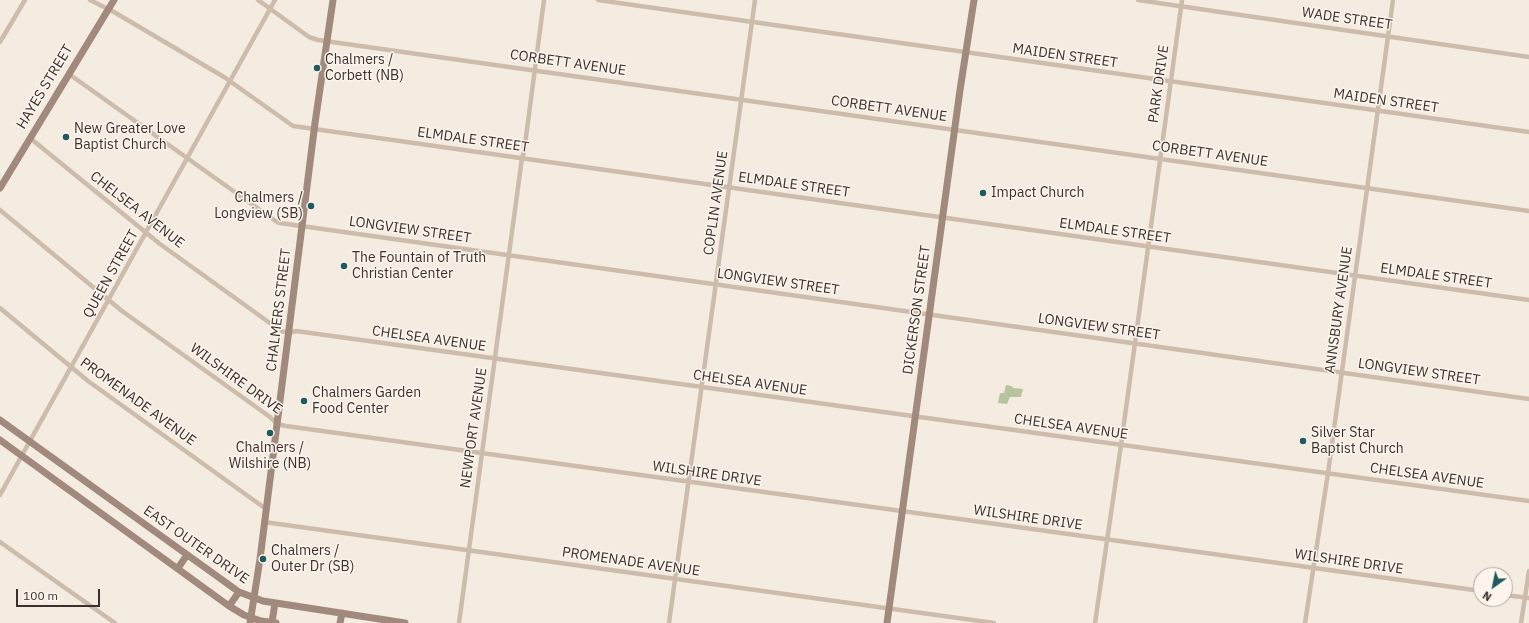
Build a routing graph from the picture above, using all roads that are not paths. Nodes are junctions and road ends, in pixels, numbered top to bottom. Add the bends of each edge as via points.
1 (25, 0) edge
2 (90, 0) edge
3 (114, 0) edge
4 (258, 0) edge
5 (275, 0) edge
6 (333, 0) edge
7 (544, 0) edge
8 (598, 0) edge
9 (755, 0) edge
10 (974, 0) edge
11 (1138, 0) edge
12 (1182, 0) edge
13 (1393, 0) edge
14 (1181, 6) junction
15 (270, 9) junction
16 (108, 10) junction
17 (752, 22) junction
18 (1388, 36) junction
19 (327, 40) junction
20 (0, 42) edge
21 (966, 52) junction
22 (1529, 57) edge
23 (535, 70) junction
24 (68, 74) junction
25 (230, 81) junction
26 (1171, 82) junction
27 (741, 99) junction
28 (1378, 111) junction
29 (315, 129) junction
30 (955, 130) junction
31 (1529, 132) edge
32 (30, 138) junction
33 (188, 157) junction
34 (522, 158) junction
35 (1160, 159) junction
36 (730, 187) junction
37 (0, 188) edge
38 (1367, 188) junction
39 (0, 210) edge
40 (1529, 211) edge
41 (942, 218) junction
42 (303, 226) junction
43 (146, 233) junction
44 (1148, 247) junction
45 (509, 255) junction
46 (1355, 276) junction
47 (716, 284) junction
48 (108, 300) junction
49 (1529, 300) edge
50 (0, 308) edge
51 (929, 314) junction
52 (289, 333) junction
53 (1135, 343) junction
54 (495, 359) junction
55 (71, 367) junction
56 (1342, 373) junction
57 (702, 387) junction
58 (1529, 399) edge
59 (915, 416) junction
60 (0, 420) edge
61 (277, 424) junction
62 (0, 440) edge
63 (30, 441) junction
64 (1121, 445) junction
65 (482, 454) junction
66 (22, 456) junction
67 (1328, 474) junction
68 (688, 482) junction
69 (0, 495) edge
70 (1529, 501) edge
71 (266, 509) junction
72 (902, 511) junction
73 (264, 522) junction
74 (1107, 540) junction
75 (0, 542) edge
76 (468, 550) junction
77 (187, 555) junction
78 (178, 568) junction
79 (1314, 568) junction
80 (1529, 571) edge
81 (675, 579) junction
82 (1473, 590) edge
83 (239, 592) junction
84 (1513, 596) edge
85 (1527, 598) edge
86 (254, 599) junction
87 (275, 603) junction
88 (229, 606) junction
89 (888, 608) junction
90 (342, 613) junction
91 (250, 620) edge
92 (115, 623) edge
93 (274, 623) edge
94 (340, 623) edge
95 (405, 623) edge
96 (459, 623) edge
97 (669, 623) edge
98 (887, 623) edge
99 (994, 623) edge
100 (1095, 623) edge
101 (1305, 623) edge
102 (1522, 623) edge

1 - 20 street
2 - 16 street, ELMDALE STREET
3 - 16 street, HAYES STREET
4 - 15 street, CORBETT AVENUE
5 - 15 street, QUEEN STREET
6 - 19 street, CHALMERS STREET
7 - 23 street, NEWPORT AVENUE
8 - 17 street, MAIDEN STREET
9 - 17 street, COPLIN AVENUE
10 - 21 street, DICKERSON STREET
11 - 14 street, WADE STREET
12 - 14 street, PARK DRIVE
13 - 18 street, ANNSBURY AVENUE
14 - 18 street, WADE STREET
14 - 26 street, PARK DRIVE
15 - 19 street, CORBETT AVENUE via 309,37
15 - 25 street, QUEEN STREET
16 - 24 street, HAYES STREET
16 - 25 street, ELMDALE STREET
17 - 21 street, MAIDEN STREET
17 - 27 street, COPLIN AVENUE
18 - 22 street, WADE STREET
18 - 28 street, ANNSBURY AVENUE
19 - 23 street, CORBETT AVENUE
19 - 29 street, CHALMERS STREET
21 - 26 street, MAIDEN STREET
21 - 30 street, DICKERSON STREET
23 - 27 street, CORBETT AVENUE
23 - 34 street, NEWPORT AVENUE
24 - 32 street, HAYES STREET
24 - 33 street, LONGVIEW STREET
25 - 29 street, ELMDALE STREET via 290,125
25 - 33 street, QUEEN STREET
26 - 28 street, MAIDEN STREET
26 - 35 street, PARK DRIVE
27 - 30 street, CORBETT AVENUE
27 - 36 street, COPLIN AVENUE
28 - 31 street, MAIDEN STREET
28 - 38 street, ANNSBURY AVENUE
29 - 34 street, ELMDALE STREET
29 - 42 street, CHALMERS STREET
30 - 35 street, CORBETT AVENUE
30 - 41 street, DICKERSON STREET
32 - 37 street, HAYES STREET
32 - 43 street, CHELSEA AVENUE
33 - 42 street, LONGVIEW STREET via 277,222
33 - 43 street, QUEEN STREET
34 - 36 street, ELMDALE STREET
34 - 45 street, NEWPORT AVENUE
35 - 38 street, CORBETT AVENUE
35 - 44 street, PARK DRIVE
36 - 41 street, ELMDALE STREET
36 - 47 street, COPLIN AVENUE
38 - 40 street, CORBETT AVENUE
38 - 46 street, ANNSBURY AVENUE
39 - 48 street, WILSHIRE DRIVE
41 - 44 street, ELMDALE STREET
41 - 51 street, DICKERSON STREET
42 - 45 street, LONGVIEW STREET
42 - 52 street, CHALMERS STREET
43 - 48 street, QUEEN STREET
43 - 52 street, CHELSEA AVENUE via 281,331
44 - 46 street, ELMDALE STREET
44 - 53 street, PARK DRIVE
45 - 47 street, LONGVIEW STREET
45 - 54 street, NEWPORT AVENUE
46 - 49 street, ELMDALE STREET
46 - 56 street, ANNSBURY AVENUE
47 - 51 street, LONGVIEW STREET
47 - 57 street, COPLIN AVENUE
48 - 55 street, QUEEN STREET
48 - 61 street, WILSHIRE DRIVE
50 - 55 street, PROMENADE AVENUE
51 - 53 street, LONGVIEW STREET
51 - 59 street, DICKERSON STREET
52 - 54 street, CHELSEA AVENUE via 296,331
52 - 61 street, CHALMERS STREET
53 - 56 street, LONGVIEW STREET
53 - 64 street, PARK DRIVE
54 - 57 street, CHELSEA AVENUE
54 - 65 street, NEWPORT AVENUE
55 - 63 street, QUEEN STREET
55 - 71 street, PROMENADE AVENUE
56 - 58 street, LONGVIEW STREET
56 - 67 street, ANNSBURY AVENUE
57 - 59 street, CHELSEA AVENUE
57 - 68 street, COPLIN AVENUE
59 - 64 street, CHELSEA AVENUE
59 - 72 street, DICKERSON STREET
60 - 63 street, EAST OUTER DRIVE
61 - 65 street, WILSHIRE DRIVE
61 - 71 street, CHALMERS STREET
62 - 66 street, EAST OUTER DRIVE
63 - 66 street, QUEEN STREET
63 - 77 street, EAST OUTER DRIVE
64 - 67 street, CHELSEA AVENUE
64 - 74 street, PARK DRIVE
65 - 68 street, WILSHIRE DRIVE
65 - 76 street, NEWPORT AVENUE
66 - 69 street, QUEEN STREET
66 - 78 street, EAST OUTER DRIVE
67 - 70 street, CHELSEA AVENUE
67 - 79 street, ANNSBURY AVENUE
68 - 72 street, WILSHIRE DRIVE
68 - 81 street, COPLIN AVENUE
71 - 73 street, CHALMERS STREET
72 - 74 street, WILSHIRE DRIVE
72 - 89 street, DICKERSON STREET
73 - 76 street, PROMENADE AVENUE
73 - 86 street, CHALMERS STREET
74 - 79 street, WILSHIRE DRIVE
74 - 100 street, PARK DRIVE
75 - 92 street
76 - 81 street, PROMENADE AVENUE
76 - 96 street, NEWPORT AVENUE
77 - 78 street
77 - 83 street, EAST OUTER DRIVE
78 - 88 street, EAST OUTER DRIVE
79 - 82 street, WILSHIRE DRIVE
79 - 101 street, ANNSBURY AVENUE
80 - 85 street
81 - 89 street, PROMENADE AVENUE
81 - 97 street, COPLIN AVENUE
83 - 86 street, EAST OUTER DRIVE
83 - 88 street
84 - 85 street
85 - 102 street
86 - 87 street, EAST OUTER DRIVE
86 - 91 street, CHALMERS STREET
87 - 90 street, EAST OUTER DRIVE
87 - 93 street
88 - 91 street, EAST OUTER DRIVE
89 - 98 street, DICKERSON STREET
89 - 99 street, PROMENADE AVENUE
90 - 94 street
90 - 95 street, EAST OUTER DRIVE
91 - 93 street, EAST OUTER DRIVE

